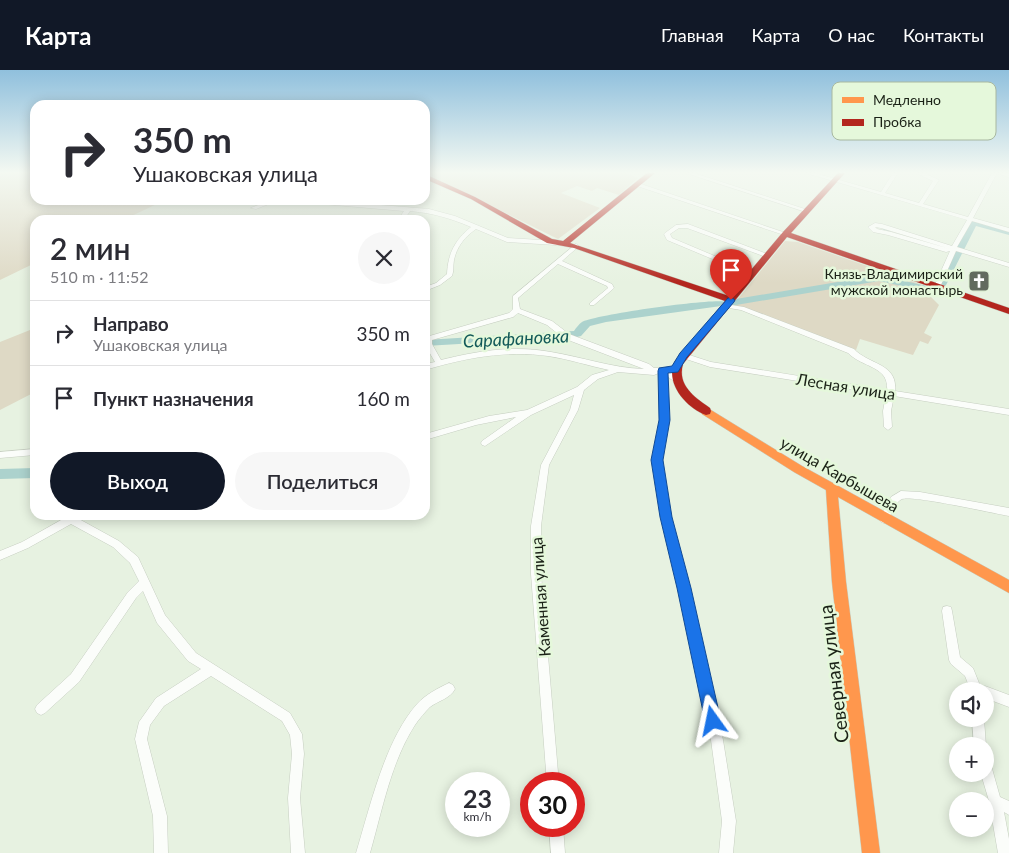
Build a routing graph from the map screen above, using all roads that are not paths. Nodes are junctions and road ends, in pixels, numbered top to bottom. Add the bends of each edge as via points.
1 (408, 209) edge
2 (411, 210) edge
3 (496, 210) edge
4 (608, 210) edge
5 (713, 210) edge
6 (800, 210) edge
7 (810, 210) edge
8 (935, 210) edge
9 (976, 210) edge
10 (808, 212) junction
11 (404, 215) edge
12 (970, 220) junction
13 (474, 226) junction
14 (1009, 230) edge
15 (786, 234) junction
16 (565, 244) junction
17 (954, 248) junction
18 (768, 256) junction
19 (558, 262) junction
20 (1009, 265) edge
21 (753, 274) junction
22 (430, 287) edge
23 (943, 289) junction
24 (728, 303) junction
25 (592, 304) dead end
26 (517, 310) junction
27 (1009, 311) edge
28 (430, 340) edge
29 (430, 348) edge
30 (683, 355) junction
31 (439, 363) junction
32 (430, 366) edge
33 (618, 371) junction
34 (658, 371) junction
35 (676, 374) junction
36 (580, 389) junction
37 (892, 393) junction
38 (1009, 412) edge
39 (528, 413) junction
40 (888, 427) dead end
41 (430, 436) edge
42 (484, 443) dead end
43 (30, 452) edge
44 (0, 455) edge
45 (832, 490) junction
46 (1009, 512) edge
47 (884, 519) junction
48 (70, 520) edge
49 (80, 520) edge
50 (0, 556) edge
51 (144, 583) junction
52 (1009, 587) edge
53 (947, 611) dead end
54 (210, 670) junction
55 (975, 682) edge
56 (449, 689) dead end
57 (994, 696) edge
58 (1009, 701) edge
59 (41, 708) dead end
60 (552, 772) edge
61 (990, 782) edge
62 (996, 801) junction
63 (1009, 808) edge
64 (557, 837) edge
65 (161, 853) edge
66 (298, 853) edge
67 (363, 853) edge
68 (558, 853) edge
69 (726, 853) edge
70 (872, 853) edge
71 (1004, 853) edge

1 - 11 street
2 - 13 street via 453,217
3 - 16 main road
4 - 16 main road
5 - 15 street
6 - 10 street
7 - 10 main road
8 - 12 street
9 - 12 street
10 - 15 main road
12 - 14 street
12 - 17 street
13 - 16 street via 507,240
13 - 22 street via 453,249 450,275
15 - 18 main road
15 - 23 main road
16 - 19 street
16 - 24 main road
17 - 17 street via 882,226 871,227 875,231 946,250
17 - 20 street
17 - 23 street
18 - 21 main road
18 - 21 street via 688,226 678,226 667,234 669,239
19 - 25 street via 610,285 611,288
19 - 26 street via 515,297
21 - 24 main road
23 - 27 main road
24 - 30 main road
24 - 37 street via 851,351 860,360 885,370 891,377
26 - 28 street
26 - 34 street via 547,321 566,336
29 - 31 street
30 - 35 main road
30 - 37 street, Лесная улица via 710,364
31 - 32 street
31 - 33 street via 464,356 517,351 550,354
33 - 34 street
33 - 36 street via 595,377
34 - 35 street
34 - 69 street via 664,420 657,460 666,517 717,740 729,821
35 - 45 main road, улица Карбышева via 697,405
36 - 39 street
36 - 60 street, Каменная улица via 574,410 545,465 536,526 536,574
37 - 38 street, Лесная улица
37 - 40 street via 886,411
39 - 41 street via 489,419
39 - 42 street
43 - 44 street
45 - 47 main road, улица Карбышева
45 - 70 main road, Северная улица via 840,591
46 - 47 street, улица Карбышева via 901,494
47 - 52 main road, улица Карбышева
48 - 50 street
49 - 51 street via 134,560
51 - 54 street via 160,619 192,657
51 - 59 street via 132,595 75,678
53 - 55 street via 955,660
54 - 65 street via 160,702 145,722 141,739 160,816
54 - 66 street via 286,718 296,734 298,754 294,798
56 - 67 street via 422,707 409,723 390,768
57 - 58 street
61 - 62 street
62 - 63 street
62 - 71 street
64 - 68 street

